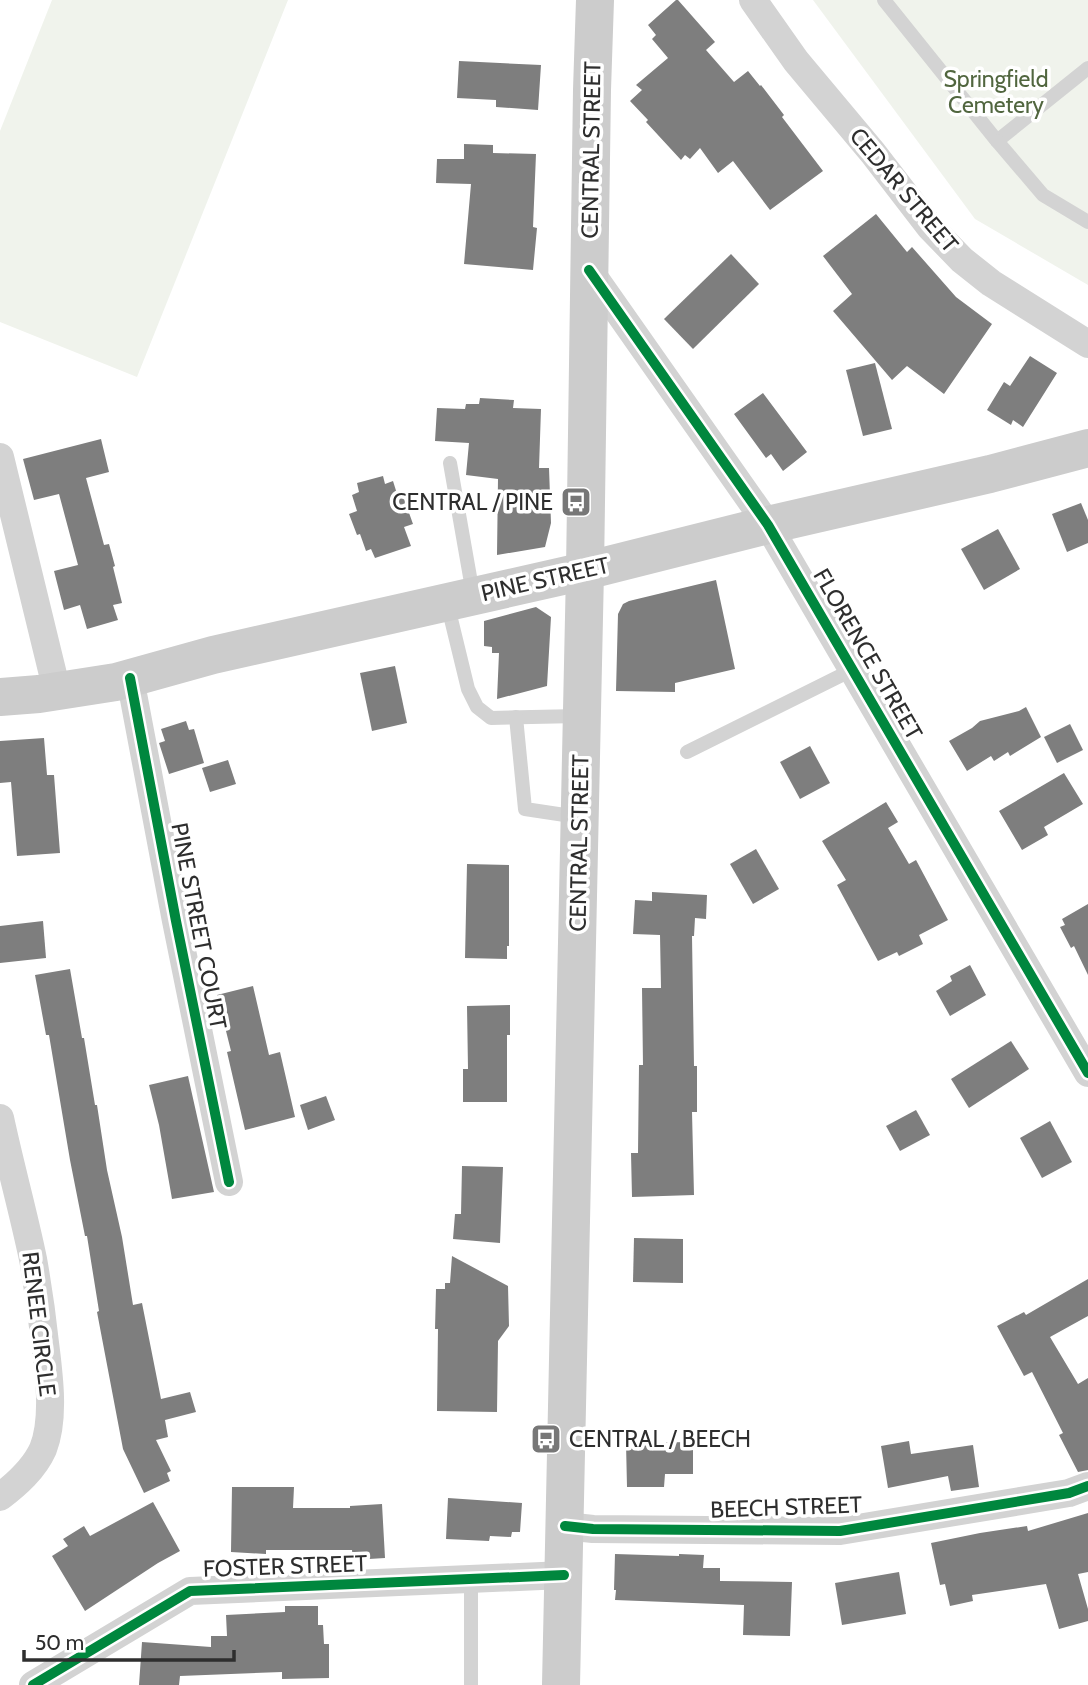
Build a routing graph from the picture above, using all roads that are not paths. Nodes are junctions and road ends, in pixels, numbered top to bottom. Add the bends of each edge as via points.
1 (595, 0) edge
2 (753, 0) edge
3 (884, 0) edge
4 (1088, 68) edge
5 (997, 141) junction
6 (1088, 222) edge
7 (589, 270) junction
8 (1088, 344) edge
9 (1088, 448) edge
10 (0, 457) edge
11 (450, 463) dead end
12 (768, 525) junction
13 (585, 570) junction
14 (461, 599) junction
15 (852, 670) junction
16 (130, 678) junction
17 (57, 691) junction
18 (0, 697) edge
19 (582, 716) junction
20 (516, 717) junction
21 (687, 752) dead end
22 (580, 817) junction
23 (1088, 1073) edge
24 (1, 1130) edge
25 (229, 1182) dead end
26 (1088, 1486) edge
27 (0, 1497) edge
28 (565, 1526) junction
29 (564, 1576) junction
30 (471, 1580) junction
31 (68, 1674) edge
32 (33, 1685) edge
33 (471, 1685) edge
34 (561, 1685) edge

1 - 7 main road, CENTRAL STREET
2 - 8 street, CEDAR STREET via 796,61 954,252 991,283
3 - 5 lane
4 - 5 lane
5 - 6 lane via 1043,195
7 - 12 street, FLORENCE STREET
7 - 13 main road, CENTRAL STREET
9 - 12 main road, PINE STREET
10 - 17 street
11 - 14 lane
12 - 13 main road, PINE STREET
12 - 15 street, FLORENCE STREET
13 - 14 main road, PINE STREET
13 - 19 main road, CENTRAL STREET
14 - 16 main road, PINE STREET
14 - 20 lane via 451,620 468,690 477,707 491,718
15 - 21 lane
15 - 23 street, FLORENCE STREET
16 - 17 main road, PINE STREET
16 - 25 street, PINE STREET COURT
17 - 18 main road, PINE STREET
19 - 20 lane
19 - 22 main road, CENTRAL STREET
20 - 22 lane via 525,809
22 - 28 main road, CENTRAL STREET
24 - 27 street, RENEE CIRCLE via 33,1260 50,1391 43,1449
26 - 28 street, BEECH STREET via 840,1531
28 - 29 main road, CENTRAL STREET
29 - 30 street, FOSTER STREET
29 - 34 main road, CENTRAL STREET
30 - 31 street, FOSTER STREET via 190,1591
30 - 33 lane
31 - 32 street, FOSTER STREET

